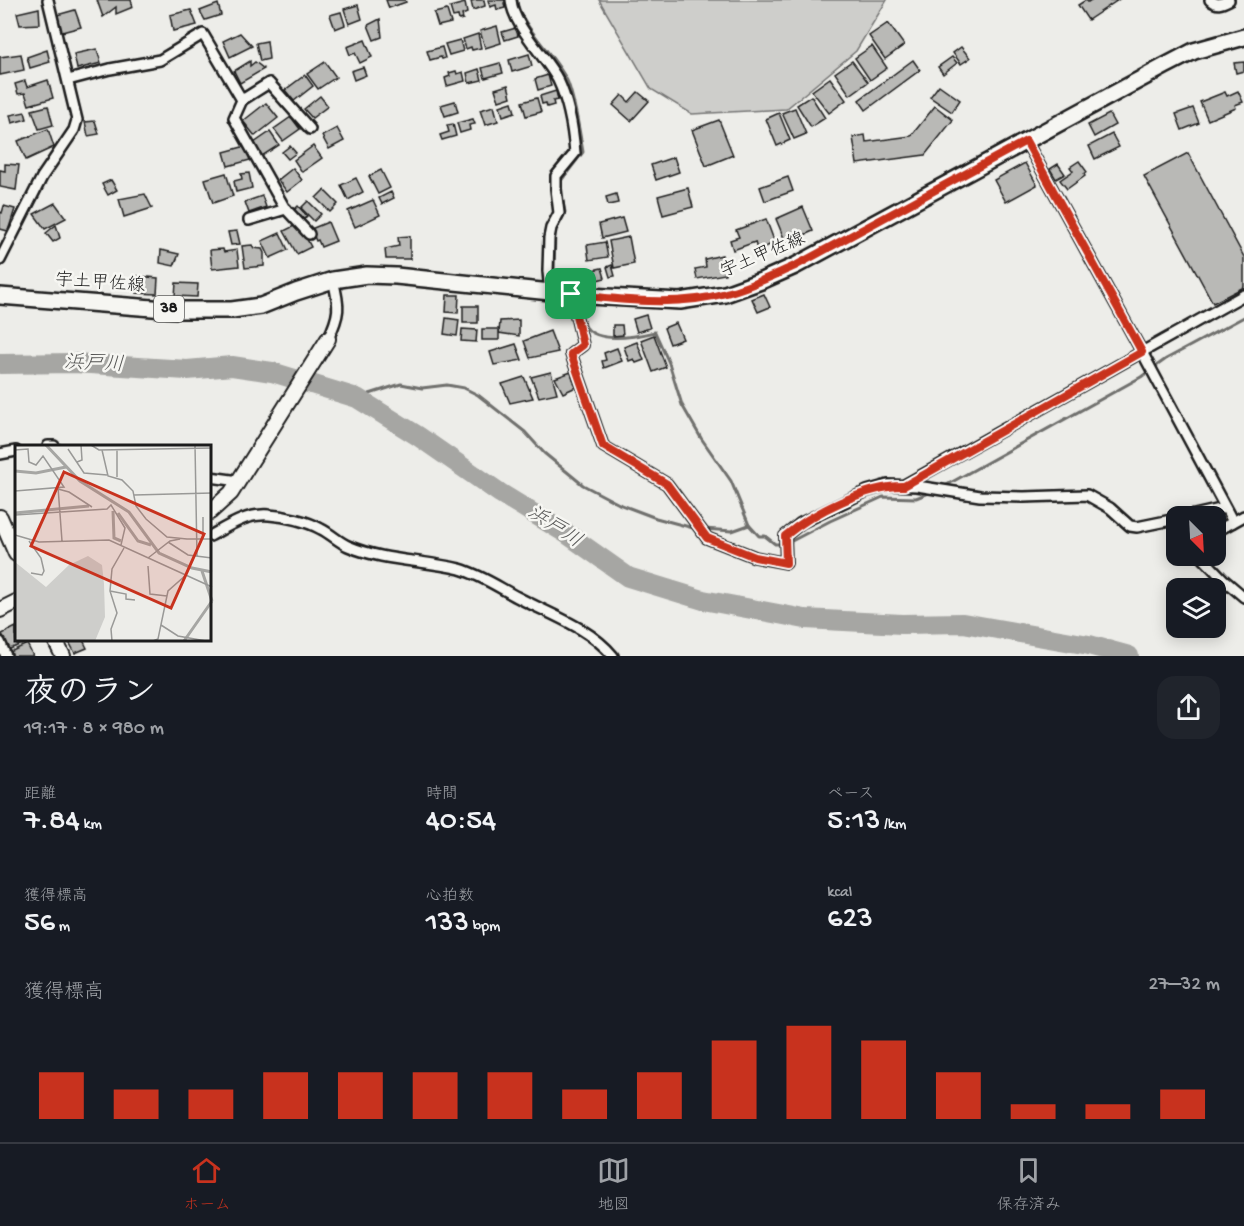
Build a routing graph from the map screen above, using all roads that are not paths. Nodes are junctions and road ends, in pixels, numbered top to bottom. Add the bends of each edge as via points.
1 (48, 0) edge
2 (511, 0) edge
3 (1209, 0) edge
4 (1229, 0) edge
5 (1244, 37) edge
6 (68, 80) junction
7 (242, 100) junction
8 (310, 129) dead end
9 (1026, 141) junction
10 (286, 209) junction
11 (249, 220) dead end
12 (309, 234) dead end
13 (0, 260) edge
14 (333, 280) junction
15 (550, 292) junction
16 (571, 294) junction
17 (0, 296) edge
18 (1244, 296) edge
19 (328, 339) joint
20 (1142, 352) junction
21 (15, 451) edge
22 (0, 454) edge
23 (212, 477) edge
24 (241, 477) junction
25 (904, 486) junction
26 (1224, 506) edge
27 (212, 510) edge
28 (1226, 510) edge
29 (1244, 516) edge
30 (0, 518) edge
31 (1166, 521) edge
32 (1233, 522) junction
33 (1226, 526) edge
34 (212, 536) edge
35 (15, 552) edge
36 (1211, 566) edge
37 (1244, 597) edge
38 (15, 602) edge
39 (0, 610) edge
40 (56, 641) edge
41 (0, 642) edge
42 (6, 656) edge
43 (63, 656) edge
44 (613, 656) edge

1 - 6 street
2 - 15 street via 531,41 556,78 573,128 575,153 556,176 559,213 549,238
3 - 4 street via 1215,4
5 - 9 main road, 宇土甲佐線 / 38 via 1194,51
6 - 7 street via 160,60 203,34
6 - 13 street via 77,120 74,130 42,177
7 - 8 street via 268,83
7 - 10 street via 234,117
9 - 16 main road, 宇土甲佐線 / 38 via 805,261 734,291 680,301
9 - 20 street
10 - 11 street
10 - 12 street
14 - 15 main road, 宇土甲佐線 / 38 via 396,276
14 - 17 main road, 宇土甲佐線 / 38 via 261,306 232,310 178,310
14 - 19 street via 338,319
15 - 16 main road, 宇土甲佐線 / 38
16 - 25 street via 583,345 571,354 603,446 667,484 707,538 755,557 786,563 785,536 801,523 867,492 888,485
18 - 20 street
19 - 24 street
20 - 25 street
20 - 26 street
21 - 22 street
23 - 24 street
24 - 27 street
25 - 31 street via 980,496 1087,495 1130,526
28 - 32 street
29 - 32 street
30 - 35 street
32 - 33 street
34 - 44 street via 249,516 268,514 321,528 348,546 459,569 482,577 578,628
36 - 37 street
38 - 39 street
40 - 43 street
41 - 42 street

